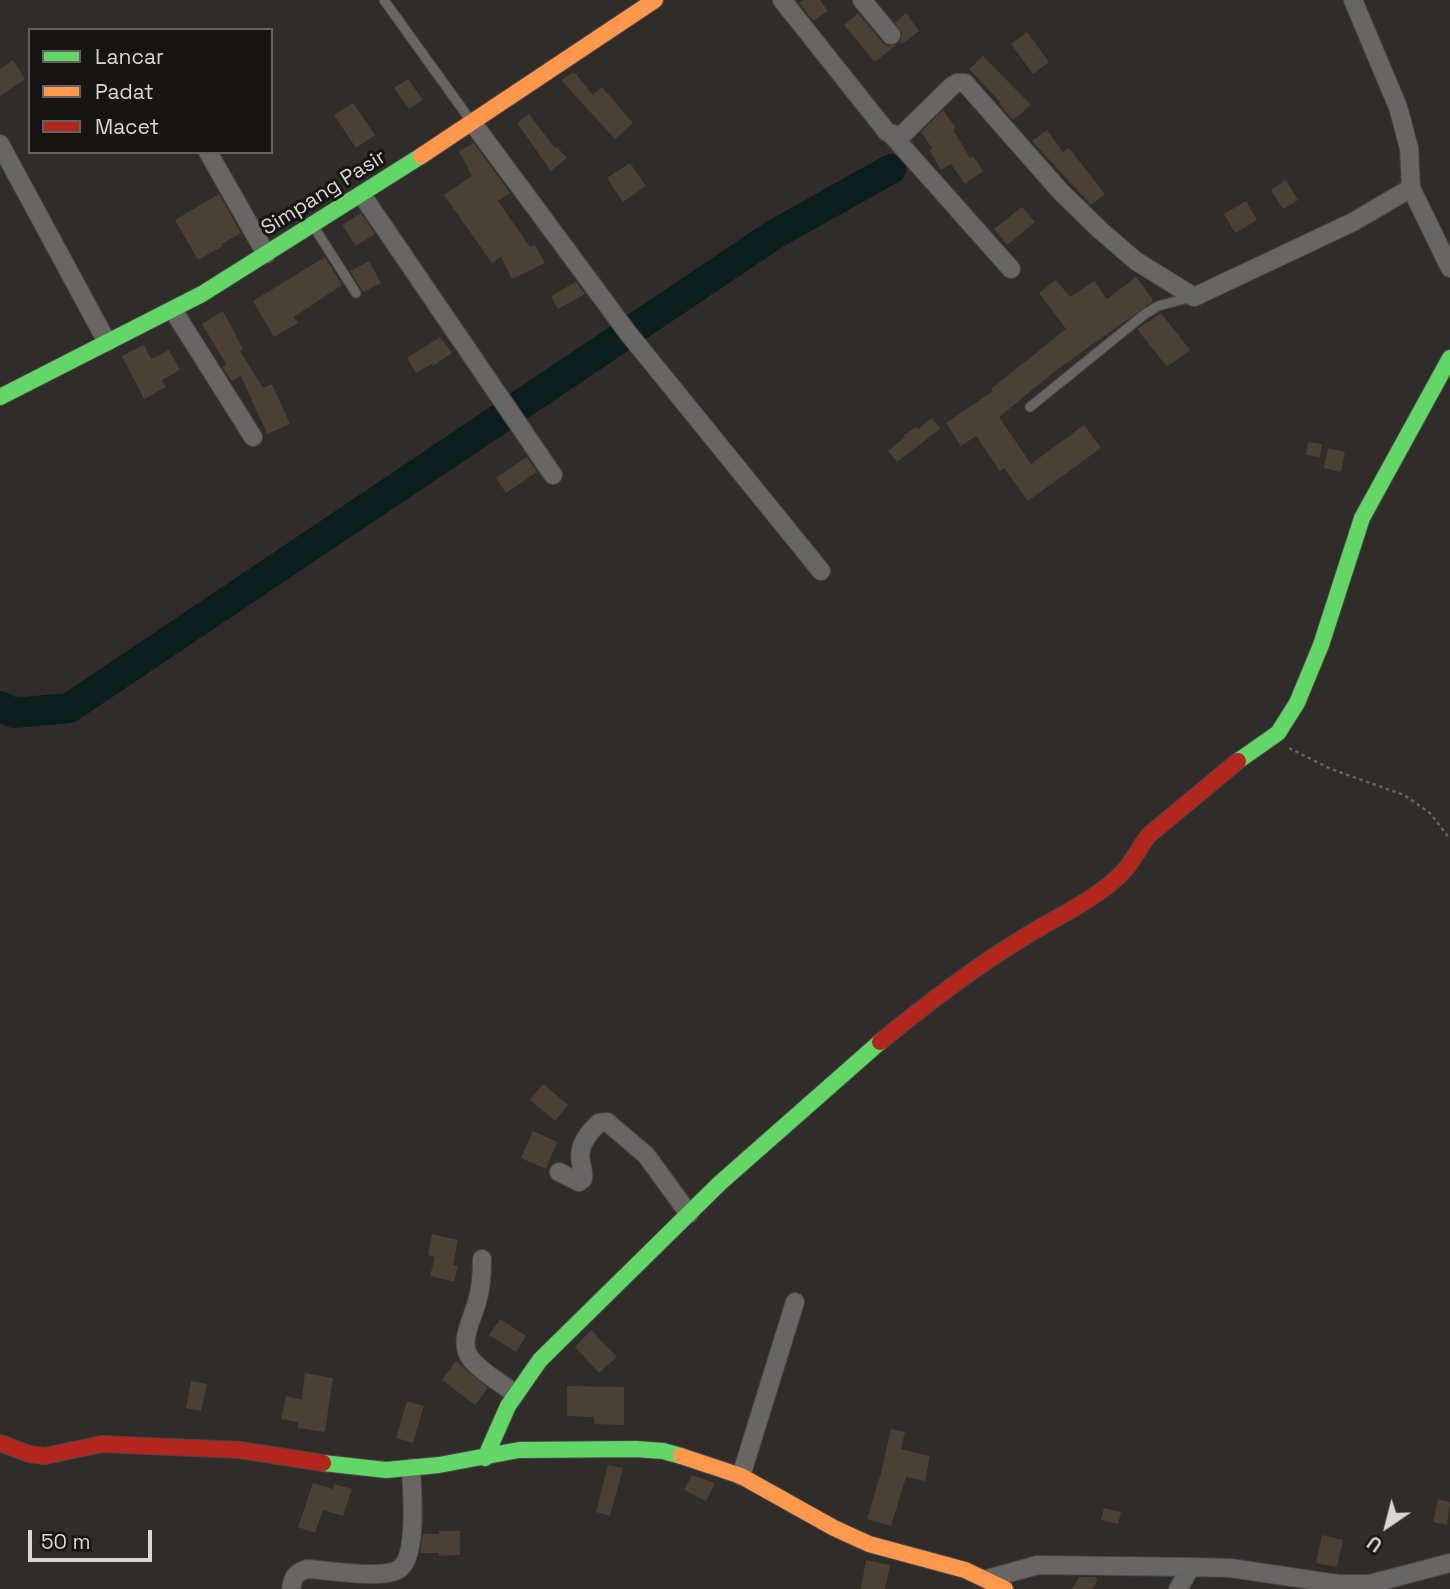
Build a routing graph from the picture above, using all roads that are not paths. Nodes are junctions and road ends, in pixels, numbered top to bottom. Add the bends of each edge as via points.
1 (384, 0) edge
2 (655, 0) edge
3 (782, 0) edge
4 (862, 0) edge
5 (1353, 0) edge
6 (891, 35) dead end
7 (472, 122) junction
8 (892, 135) junction
9 (0, 144) edge
10 (209, 154) edge
11 (1411, 188) junction
12 (362, 195) junction
13 (313, 225) junction
14 (266, 254) junction
15 (1450, 268) edge
16 (1011, 269) dead end
17 (356, 293) dead end
18 (1194, 297) junction
19 (173, 310) junction
20 (107, 342) junction
21 (1450, 358) edge
22 (0, 397) edge
23 (1030, 407) dead end
24 (253, 437) dead end
25 (553, 475) dead end
26 (821, 571) dead end
27 (559, 1172) dead end
28 (689, 1214) junction
29 (482, 1259) dead end
30 (795, 1302) dead end
31 (514, 1393) junction
32 (0, 1443) edge
33 (485, 1458) junction
34 (411, 1468) junction
35 (741, 1476) junction
36 (1450, 1563) edge
37 (1191, 1567) junction
38 (987, 1578) junction
39 (291, 1589) edge
40 (1005, 1589) edge
41 (1178, 1589) edge

1 - 7 lane
2 - 7 street, Simpang Pasir
3 - 8 street
4 - 6 street
5 - 11 street via 1398,107 1409,148
7 - 12 street, Simpang Pasir
7 - 26 street via 622,324
8 - 16 street
8 - 18 street via 903,134 952,86 965,83 1100,230 1136,261
9 - 20 street
10 - 14 street
11 - 15 street
11 - 18 street via 1353,222
12 - 13 street, Simpang Pasir
12 - 25 street
13 - 14 street, Simpang Pasir
13 - 17 lane
14 - 19 street, Simpang Pasir
18 - 23 lane via 1144,314
19 - 20 street, Simpang Pasir
19 - 24 street
20 - 22 street, Simpang Pasir
21 - 28 street via 1362,518 1321,645 1282,727 1149,835 1124,872 1108,886 926,1004 777,1130
27 - 28 street via 574,1181 583,1179 582,1145 594,1127 607,1122 646,1155
28 - 31 street via 540,1360
29 - 31 street via 467,1350 470,1358
30 - 35 street
31 - 33 street
32 - 34 street via 45,1456 102,1444 135,1445 240,1450 386,1470
33 - 34 street
33 - 35 street via 519,1450 636,1449 686,1457
34 - 39 street via 411,1537 400,1569 366,1574 307,1569 293,1576
35 - 38 street via 869,1544
36 - 37 street via 1370,1584
37 - 38 street via 1038,1565
37 - 41 street
38 - 40 street

